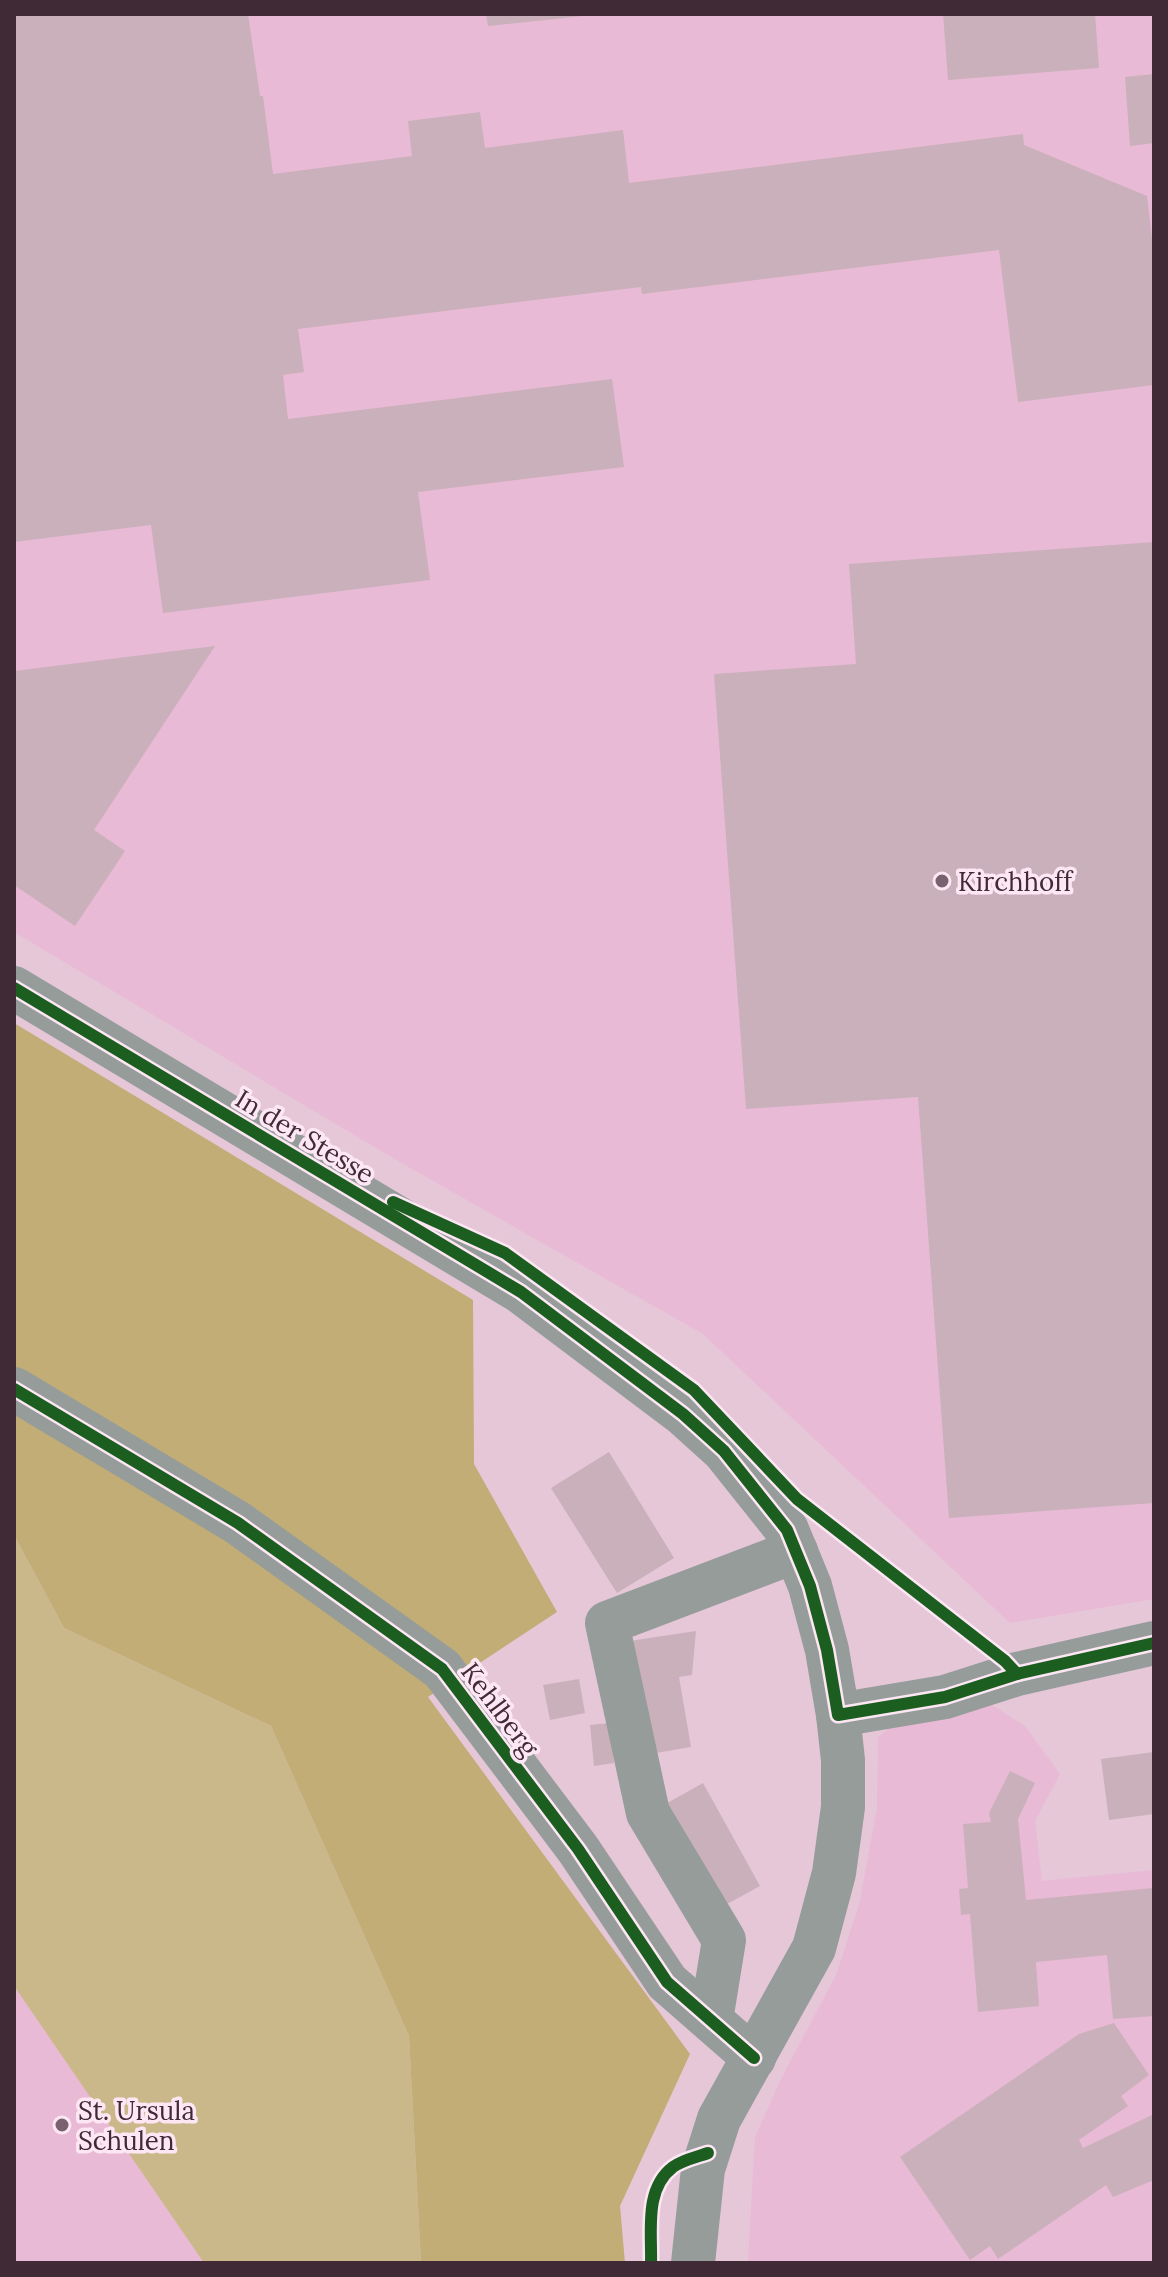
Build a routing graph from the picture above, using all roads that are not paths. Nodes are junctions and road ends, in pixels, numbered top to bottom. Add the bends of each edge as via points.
1 (14, 988) edge
2 (14, 1389) edge
3 (796, 1551) junction
4 (1154, 1643) edge
5 (838, 1715) junction
6 (711, 2020) junction
7 (754, 2058) junction
8 (693, 2263) edge

1 - 3 street, In der Stesse via 521,1292 724,1451 787,1530
2 - 6 street, Kehlberg via 238,1523 442,1669 578,1849 667,1982
3 - 5 street, In der Stesse via 827,1650
3 - 6 street via 607,1623 648,1813 724,1940
4 - 5 street via 1017,1674 945,1697
5 - 7 street, In der Stesse via 843,1807 834,1873 814,1948
6 - 7 street, Kehlberg
7 - 8 street, In der Stesse via 719,2119 703,2169

